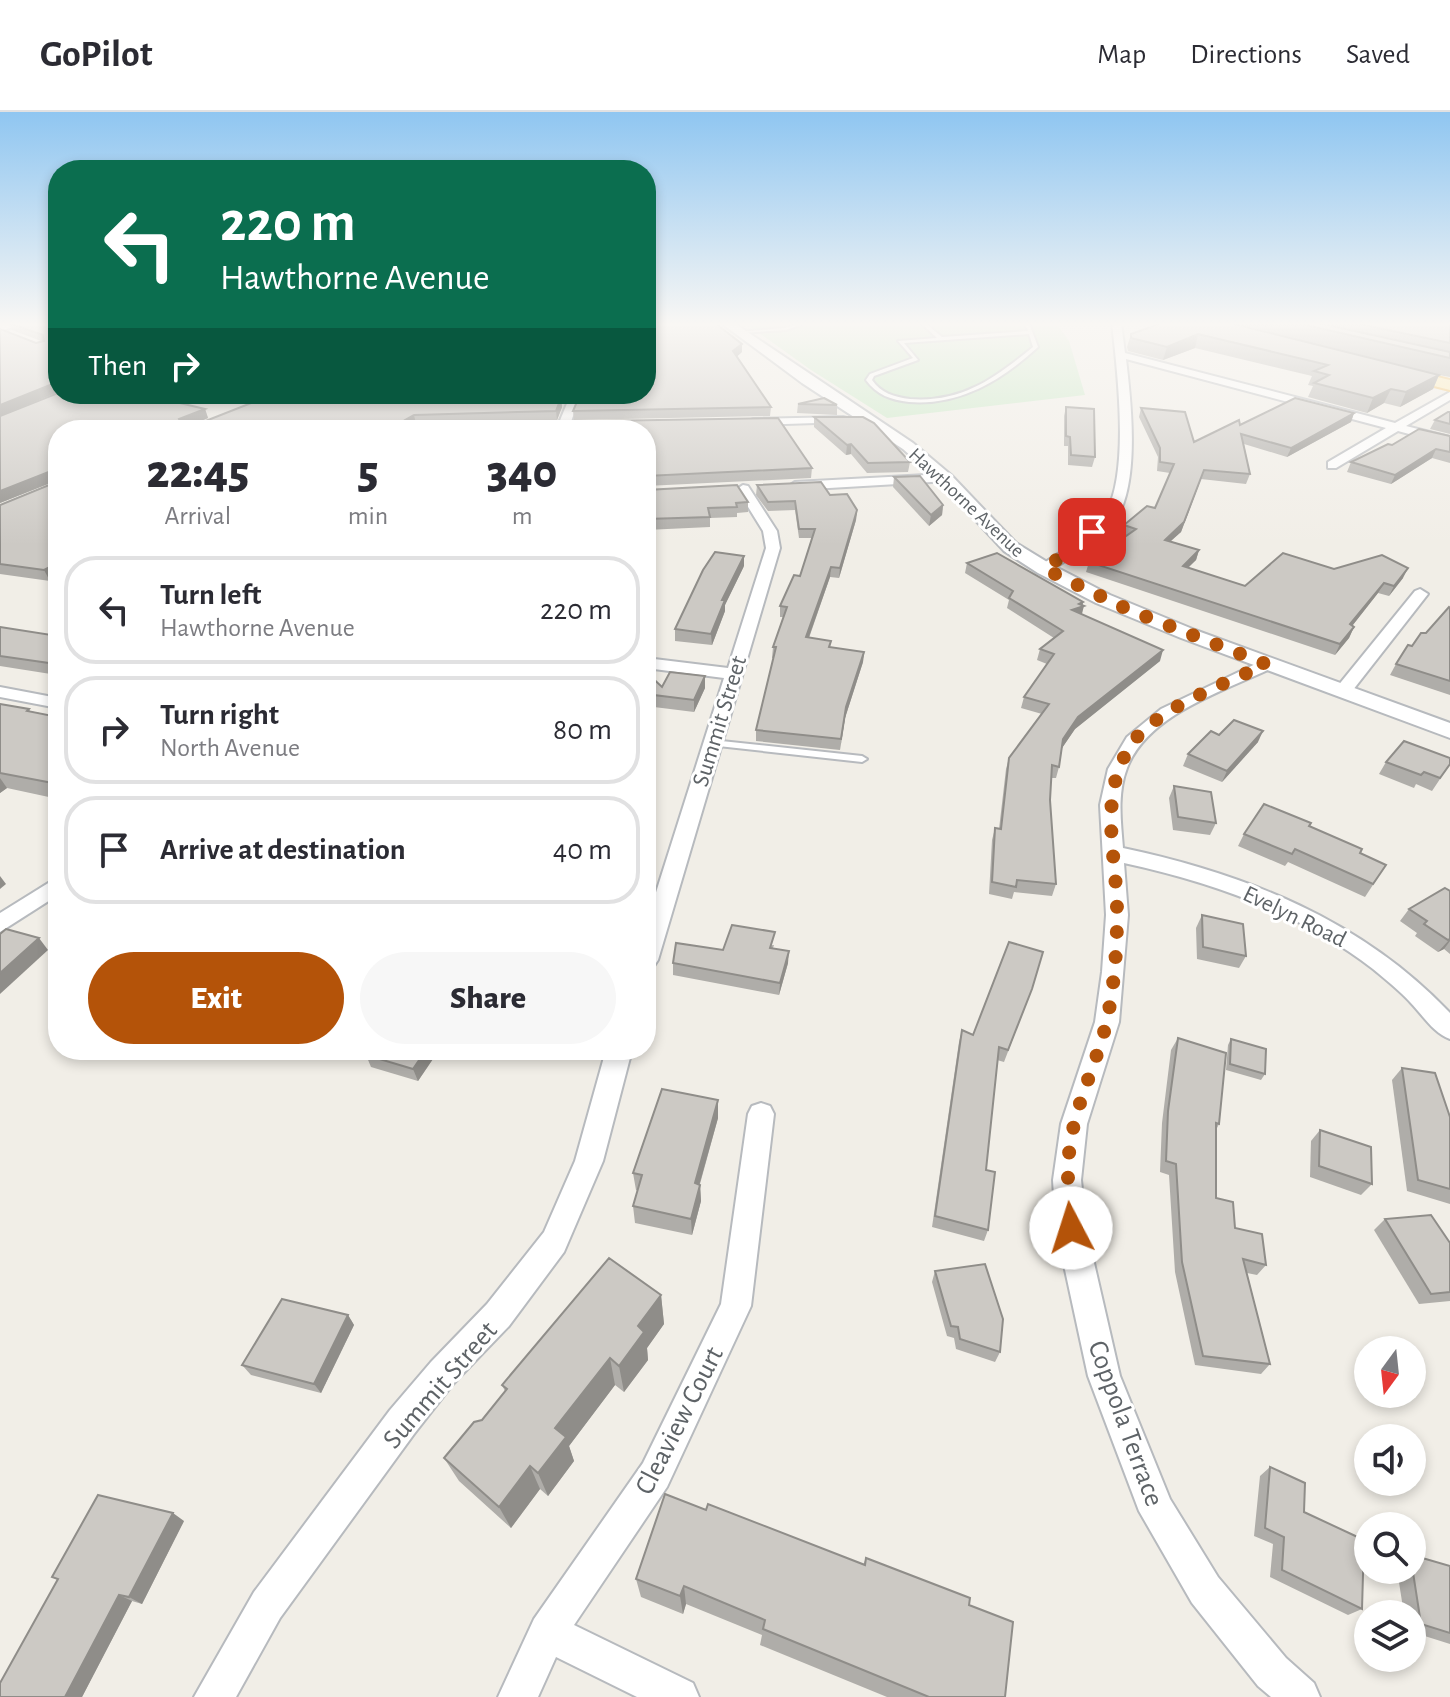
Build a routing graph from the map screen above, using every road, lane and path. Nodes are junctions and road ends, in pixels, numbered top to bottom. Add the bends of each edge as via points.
1 (833, 397) edge
2 (890, 397) edge
3 (962, 397) edge
4 (1122, 397) edge
5 (1282, 397) edge
6 (1446, 397) edge
7 (869, 420) junction
8 (745, 423) edge
9 (1394, 426) junction
10 (1450, 441) edge
11 (1332, 465) dead end
12 (945, 478) junction
13 (773, 488) edge
14 (743, 489) edge
15 (1045, 569) junction
16 (1420, 594) dead end
17 (656, 664) edge
18 (1266, 664) junction
19 (733, 674) junction
20 (1343, 691) junction
21 (0, 692) edge
22 (48, 701) edge
23 (1450, 731) edge
24 (712, 743) junction
25 (862, 759) dead end
26 (1112, 853) junction
27 (48, 891) edge
28 (0, 924) edge
29 (656, 927) edge
30 (1450, 1029) edge
31 (616, 1060) edge
32 (761, 1114) dead end
33 (547, 1632) junction
34 (214, 1697) edge
35 (518, 1697) edge
36 (679, 1697) edge
37 (1300, 1697) edge

1 - 7 street, Hawthorne Avenue
2 - 3 lane via 932,402
4 - 15 street via 1125,469 1110,518
5 - 9 street
6 - 9 street
7 - 8 street
7 - 12 street, Hawthorne Avenue
9 - 10 street
9 - 11 street
12 - 13 street
12 - 15 street, Hawthorne Avenue via 1010,547
14 - 19 street, Summit Street via 770,531 773,548
15 - 18 street, Hawthorne Avenue via 1129,610
16 - 20 street
17 - 19 street
18 - 20 street, Hawthorne Avenue
18 - 26 street, Coppola Terrace via 1167,713 1133,741 1113,784
19 - 24 street, Summit Street
20 - 23 street, Hawthorne Avenue
21 - 22 street
24 - 25 lane
24 - 29 street, Summit Street
26 - 30 street, Evelyn Road via 1195,873 1281,904 1333,931 1388,966
26 - 37 street, Coppola Terrace via 1117,915 1107,1022 1069,1151 1074,1243 1104,1376 1157,1511 1205,1590 1272,1672
27 - 28 street
31 - 34 street, Summit Street via 589,1161 554,1242 498,1315 402,1422 267,1605
32 - 33 street, Cleaview Court via 736,1306 655,1475
33 - 35 street, Cleaview Court
33 - 36 street

